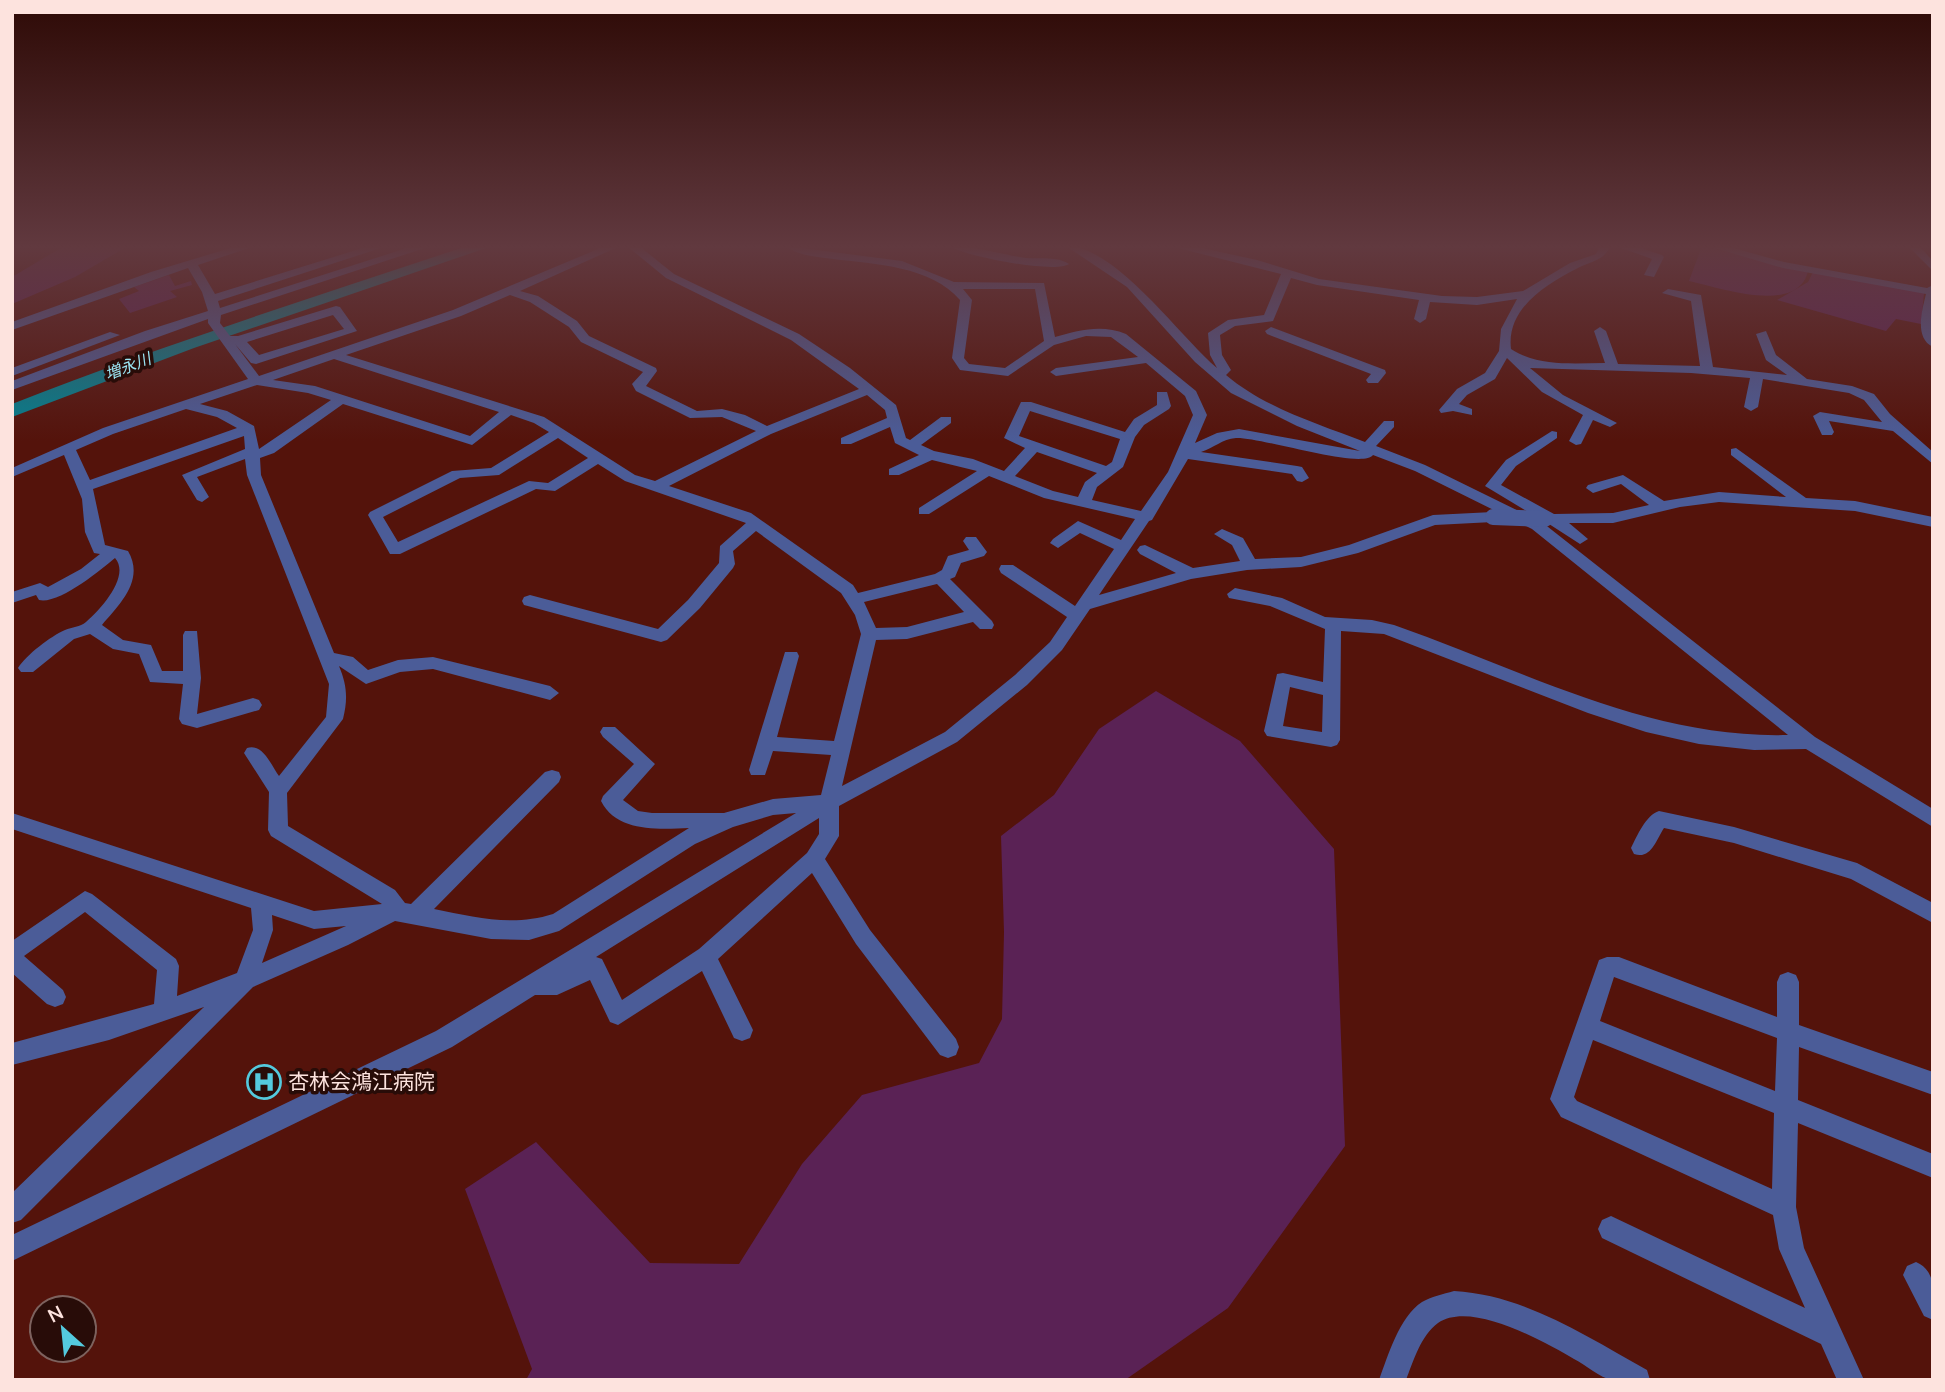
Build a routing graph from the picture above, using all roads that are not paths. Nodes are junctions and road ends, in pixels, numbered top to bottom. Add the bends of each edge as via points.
1 (55, 311) edge
2 (180, 311) edge
3 (208, 311) edge
4 (214, 311) edge
5 (332, 311) edge
6 (337, 311) edge
7 (454, 311) edge
8 (553, 311) edge
9 (740, 311) edge
10 (964, 311) edge
11 (1045, 311) edge
12 (1156, 311) edge
13 (1275, 311) edge
14 (1422, 311) edge
15 (1516, 311) edge
16 (1699, 311) edge
17 (1929, 311) edge
18 (1420, 319) dead end
19 (1270, 325) junction
20 (12, 326) edge
21 (1600, 331) dead end
22 (1762, 334) dead end
23 (230, 339) junction
24 (1050, 342) junction
25 (1933, 343) edge
26 (1283, 348) dead end
27 (334, 355) junction
28 (1511, 355) junction
29 (1148, 359) junction
30 (1613, 368) junction
31 (1707, 371) junction
32 (12, 372) edge
33 (1056, 372) dead end
34 (1382, 373) dead end
35 (1756, 375) junction
36 (1217, 376) junction
37 (1804, 381) junction
38 (256, 382) junction
39 (12, 386) edge
40 (869, 390) junction
41 (1162, 395) dead end
42 (341, 399) junction
43 (187, 405) junction
44 (1751, 407) dead end
45 (509, 410) junction
46 (1467, 412) dead end
47 (1590, 414) junction
48 (895, 421) junction
49 (946, 421) dead end
50 (1610, 423) dead end
51 (1389, 424) dead end
52 (1897, 428) junction
53 (249, 429) junction
54 (766, 431) junction
55 (559, 432) junction
56 (1827, 432) dead end
57 (1552, 435) dead end
58 (1258, 436) junction
59 (1128, 437) junction
60 (845, 441) dead end
61 (1576, 441) dead end
62 (910, 446) junction
63 (1034, 446) junction
64 (1368, 447) junction
65 (68, 449) junction
66 (1186, 450) junction
67 (1736, 452) dead end
68 (253, 454) junction
69 (930, 455) junction
70 (598, 457) junction
71 (1933, 460) edge
72 (1256, 466) junction
73 (987, 471) junction
74 (494, 472) junction
75 (894, 472) dead end
76 (1110, 472) junction
77 (12, 473) edge
78 (1302, 478) dead end
79 (1005, 479) junction
80 (534, 484) junction
81 (85, 487) junction
82 (655, 487) junction
83 (1593, 488) dead end
84 (202, 497) dead end
85 (1084, 502) junction
86 (1802, 502) junction
87 (1933, 505) edge
88 (1661, 506) junction
89 (924, 512) dead end
90 (1147, 517) junction
91 (1917, 517) junction
92 (1548, 519) junction
93 (1933, 522) edge
94 (756, 523) junction
95 (1222, 534) dead end
96 (1580, 539) dead end
97 (971, 541) dead end
98 (1058, 543) dead end
99 (1125, 548) junction
100 (1145, 550) dead end
101 (110, 554) junction
102 (1250, 565) junction
103 (1007, 569) dead end
104 (1191, 575) junction
105 (940, 578) junction
106 (1235, 594) dead end
107 (13, 598) edge
108 (855, 599) junction
109 (530, 601) dead end
110 (1081, 610) junction
111 (1333, 623) junction
112 (90, 628) junction
113 (869, 634) junction
114 (191, 635) dead end
115 (791, 656) dead end
116 (328, 659) junction
117 (27, 668) dead end
118 (192, 678) junction
119 (1332, 691) dead end
120 (550, 693) dead end
121 (253, 705) dead end
122 (609, 732) dead end
123 (1809, 742) junction
124 (766, 743) junction
125 (841, 749) junction
126 (253, 753) dead end
127 (758, 770) dead end
128 (552, 777) dead end
129 (278, 791) junction
130 (829, 802) junction
131 (1933, 819) edge
132 (728, 820) junction
133 (13, 823) edge
134 (1641, 848) dead end
135 (814, 859) junction
136 (261, 902) junction
137 (407, 912) junction
138 (1933, 914) edge
139 (12, 953) edge
140 (706, 956) junction
141 (12, 959) edge
142 (245, 981) junction
143 (1788, 982) dead end
144 (533, 984) junction
145 (55, 997) dead end
146 (165, 1010) junction
147 (1586, 1026) junction
148 (742, 1030) dead end
149 (1788, 1032) junction
150 (948, 1047) dead end
151 (12, 1054) edge
152 (1933, 1084) edge
153 (1786, 1108) junction
154 (1933, 1166) edge
155 (1784, 1207) junction
156 (12, 1211) edge
157 (1611, 1229) dead end
158 (12, 1248) edge
159 (1916, 1275) dead end
160 (1933, 1307) edge
161 (1830, 1335) junction
162 (1392, 1380) edge
163 (1637, 1380) edge
164 (1851, 1380) edge

1 - 20 street
2 - 32 street
3 - 39 street
4 - 23 street
5 - 23 street
6 - 23 street via 351,331 256,360
7 - 27 street
8 - 54 street via 585,339 651,370 639,384 641,388 695,415 710,410 746,418
9 - 40 street via 810,346
10 - 24 street via 958,358 965,367 1008,372
11 - 24 street
12 - 36 street
13 - 19 street
14 - 18 street
15 - 28 street via 1504,344
16 - 31 street
17 - 25 street via 1927,331
19 - 26 street via 1272,340
19 - 34 street
19 - 36 street via 1232,323 1214,333 1216,355 1225,370
21 - 30 street
22 - 37 street via 1770,357
23 - 38 street
24 - 29 street via 1102,331 1122,337
27 - 38 street
27 - 45 street
28 - 30 street via 1530,365
28 - 46 street via 1448,408
28 - 47 street via 1543,389
29 - 33 street
29 - 66 street via 1199,406 1198,424
30 - 31 street
31 - 35 street
35 - 37 street
35 - 44 street
36 - 64 street via 1265,407
37 - 52 street via 1870,397
38 - 42 street via 310,389
38 - 43 street
40 - 48 street via 891,408
40 - 54 street
41 - 59 street via 1164,407 1139,422
42 - 45 street via 472,441
42 - 68 street via 269,450
43 - 53 street via 222,414
43 - 65 street
45 - 55 street
47 - 50 street
47 - 61 street
48 - 60 street
48 - 62 street via 900,440
49 - 62 street
51 - 64 street
52 - 56 street via 1820,416
52 - 71 street
53 - 68 street
53 - 81 street
54 - 82 street
55 - 70 street
55 - 74 street
57 - 92 street via 1511,463 1492,486
58 - 64 street via 1345,456 1366,456
58 - 66 street via 1222,435 1201,448
58 - 72 street
59 - 63 street via 1026,405 1011,438
59 - 76 street
62 - 69 street
63 - 76 street
63 - 79 street
64 - 123 street via 1455,484 1536,526
65 - 77 street
65 - 81 street
66 - 72 street
66 - 90 street
67 - 86 street
68 - 84 street via 190,475
68 - 116 street via 254,475
69 - 73 street via 968,462
69 - 75 street
70 - 80 street via 550,488
70 - 82 street via 630,478
72 - 78 street via 1297,470
73 - 79 street
73 - 89 street
74 - 80 street
74 - 80 street via 457,474 375,515 395,550
76 - 85 street via 1090,485
79 - 85 street
81 - 101 street via 93,539 99,549
82 - 94 street via 718,505
83 - 88 street via 1623,479
85 - 90 street
86 - 88 street via 1718,497
86 - 91 street
87 - 91 street
88 - 92 street via 1613,518
90 - 99 street
91 - 93 street
92 - 96 street
92 - 102 street, bridge via 1433,520 1353,550 1301,562
94 - 108 street
94 - 109 street via 725,550 727,564 661,636
95 - 102 street via 1238,542
97 - 105 street via 979,552 954,560 949,573
98 - 99 street via 1078,526
99 - 110 street
100 - 104 street
101 - 107 street via 45,596 40,588
101 - 112 street via 124,555 126,579
102 - 104 street
103 - 110 street
104 - 110 street
105 - 108 street
105 - 113 street via 981,620 907,633
106 - 111 street via 1275,601
108 - 113 street via 864,612
110 - 130 street via 1056,646 951,737
111 - 119 street
111 - 123 street via 1387,628 1665,731 1729,744
112 - 117 street via 68,635
112 - 118 street via 119,645 145,649 156,677
113 - 125 street
114 - 118 street
115 - 124 street
116 - 120 street via 347,661 366,678 398,666 433,663
116 - 129 street via 338,684 334,719
118 - 121 street via 188,719 197,721
122 - 132 street via 646,765 610,801 633,818
123 - 131 street
124 - 125 street
124 - 127 street
125 - 130 street
126 - 129 street
128 - 137 street
129 - 137 street via 278,830
130 - 132 street via 762,809
130 - 135 street via 829,836
130 - 144 street
132 - 137 street via 688,838 559,922 529,931 491,930
133 - 136 street
134 - 138 street via 1659,819 1734,835 1857,872
135 - 140 street
135 - 150 street via 863,937
136 - 137 street via 314,919
136 - 142 street via 263,930
137 - 142 street
139 - 146 street via 85,900 168,966
140 - 144 street via 618,1015 594,966 559,985 542,988
140 - 148 street
141 - 145 street
142 - 146 street
142 - 156 street
143 - 149 street
144 - 158 street via 444,1039
146 - 151 street via 76,1041
147 - 149 street via 1606,967 1619,967
147 - 153 street
147 - 155 street via 1562,1099 1569,1109
149 - 152 street
149 - 153 street
153 - 154 street
153 - 155 street
155 - 161 street via 1792,1250
157 - 161 street
159 - 160 street
161 - 164 street
162 - 163 street via 1407,1345 1429,1314 1454,1302 1490,1306 1517,1316

